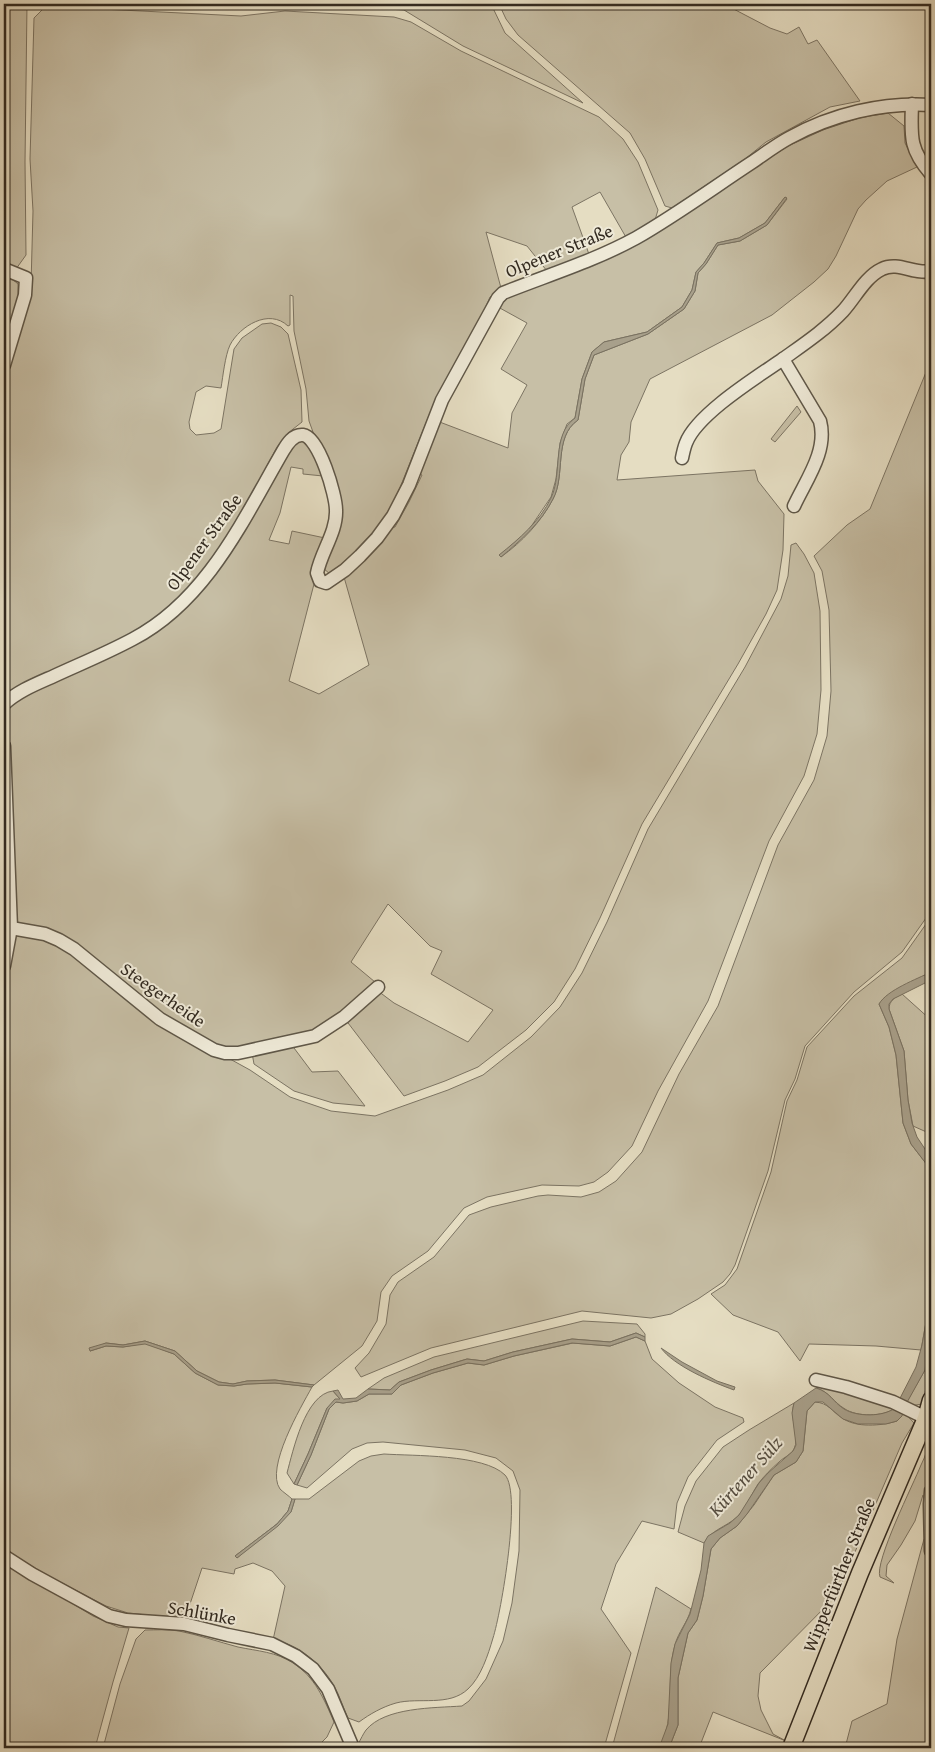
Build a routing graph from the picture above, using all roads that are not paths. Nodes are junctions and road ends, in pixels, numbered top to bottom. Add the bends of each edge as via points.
1 (912, 104) junction
2 (931, 105) edge
3 (931, 174) edge
4 (4, 270) edge
5 (931, 270) edge
6 (782, 359) junction
7 (4, 365) edge
8 (682, 458) dead end
9 (794, 506) dead end
10 (4, 704) edge
11 (4, 746) edge
12 (11, 928) junction
13 (4, 966) edge
14 (378, 987) dead end
15 (816, 1380) dead end
16 (931, 1400) edge
17 (918, 1414) junction
18 (931, 1491) edge
19 (931, 1551) edge
20 (4, 1556) edge
21 (353, 1748) edge
22 (791, 1748) edge

1 - 2 street, Olpener Straße
1 - 3 street via 914,150
1 - 10 street, Olpener Straße via 868,108 789,138 634,239 592,260 503,293 442,400 409,485 393,516 372,544 331,581 320,581 317,573 336,522 335,500 313,441 298,435 288,443 237,532 193,591 171,613 148,631 30,686
4 - 7 street via 26,278 25,295
5 - 6 street via 926,272 898,266 883,268 831,324
6 - 8 street via 700,423 686,442
6 - 9 street via 820,421 822,430 819,453
11 - 12 street
12 - 13 street
12 - 14 street, Steegerheide via 45,934 65,943 160,1019 225,1053 238,1054 315,1036 344,1017
15 - 17 street via 893,1402
16 - 17 main road, Wipperfürther Straße
17 - 22 main road, Wipperfürther Straße
18 - 19 street
20 - 21 street, Schlünke via 109,1616 184,1624 272,1644 296,1656 312,1669 328,1690

